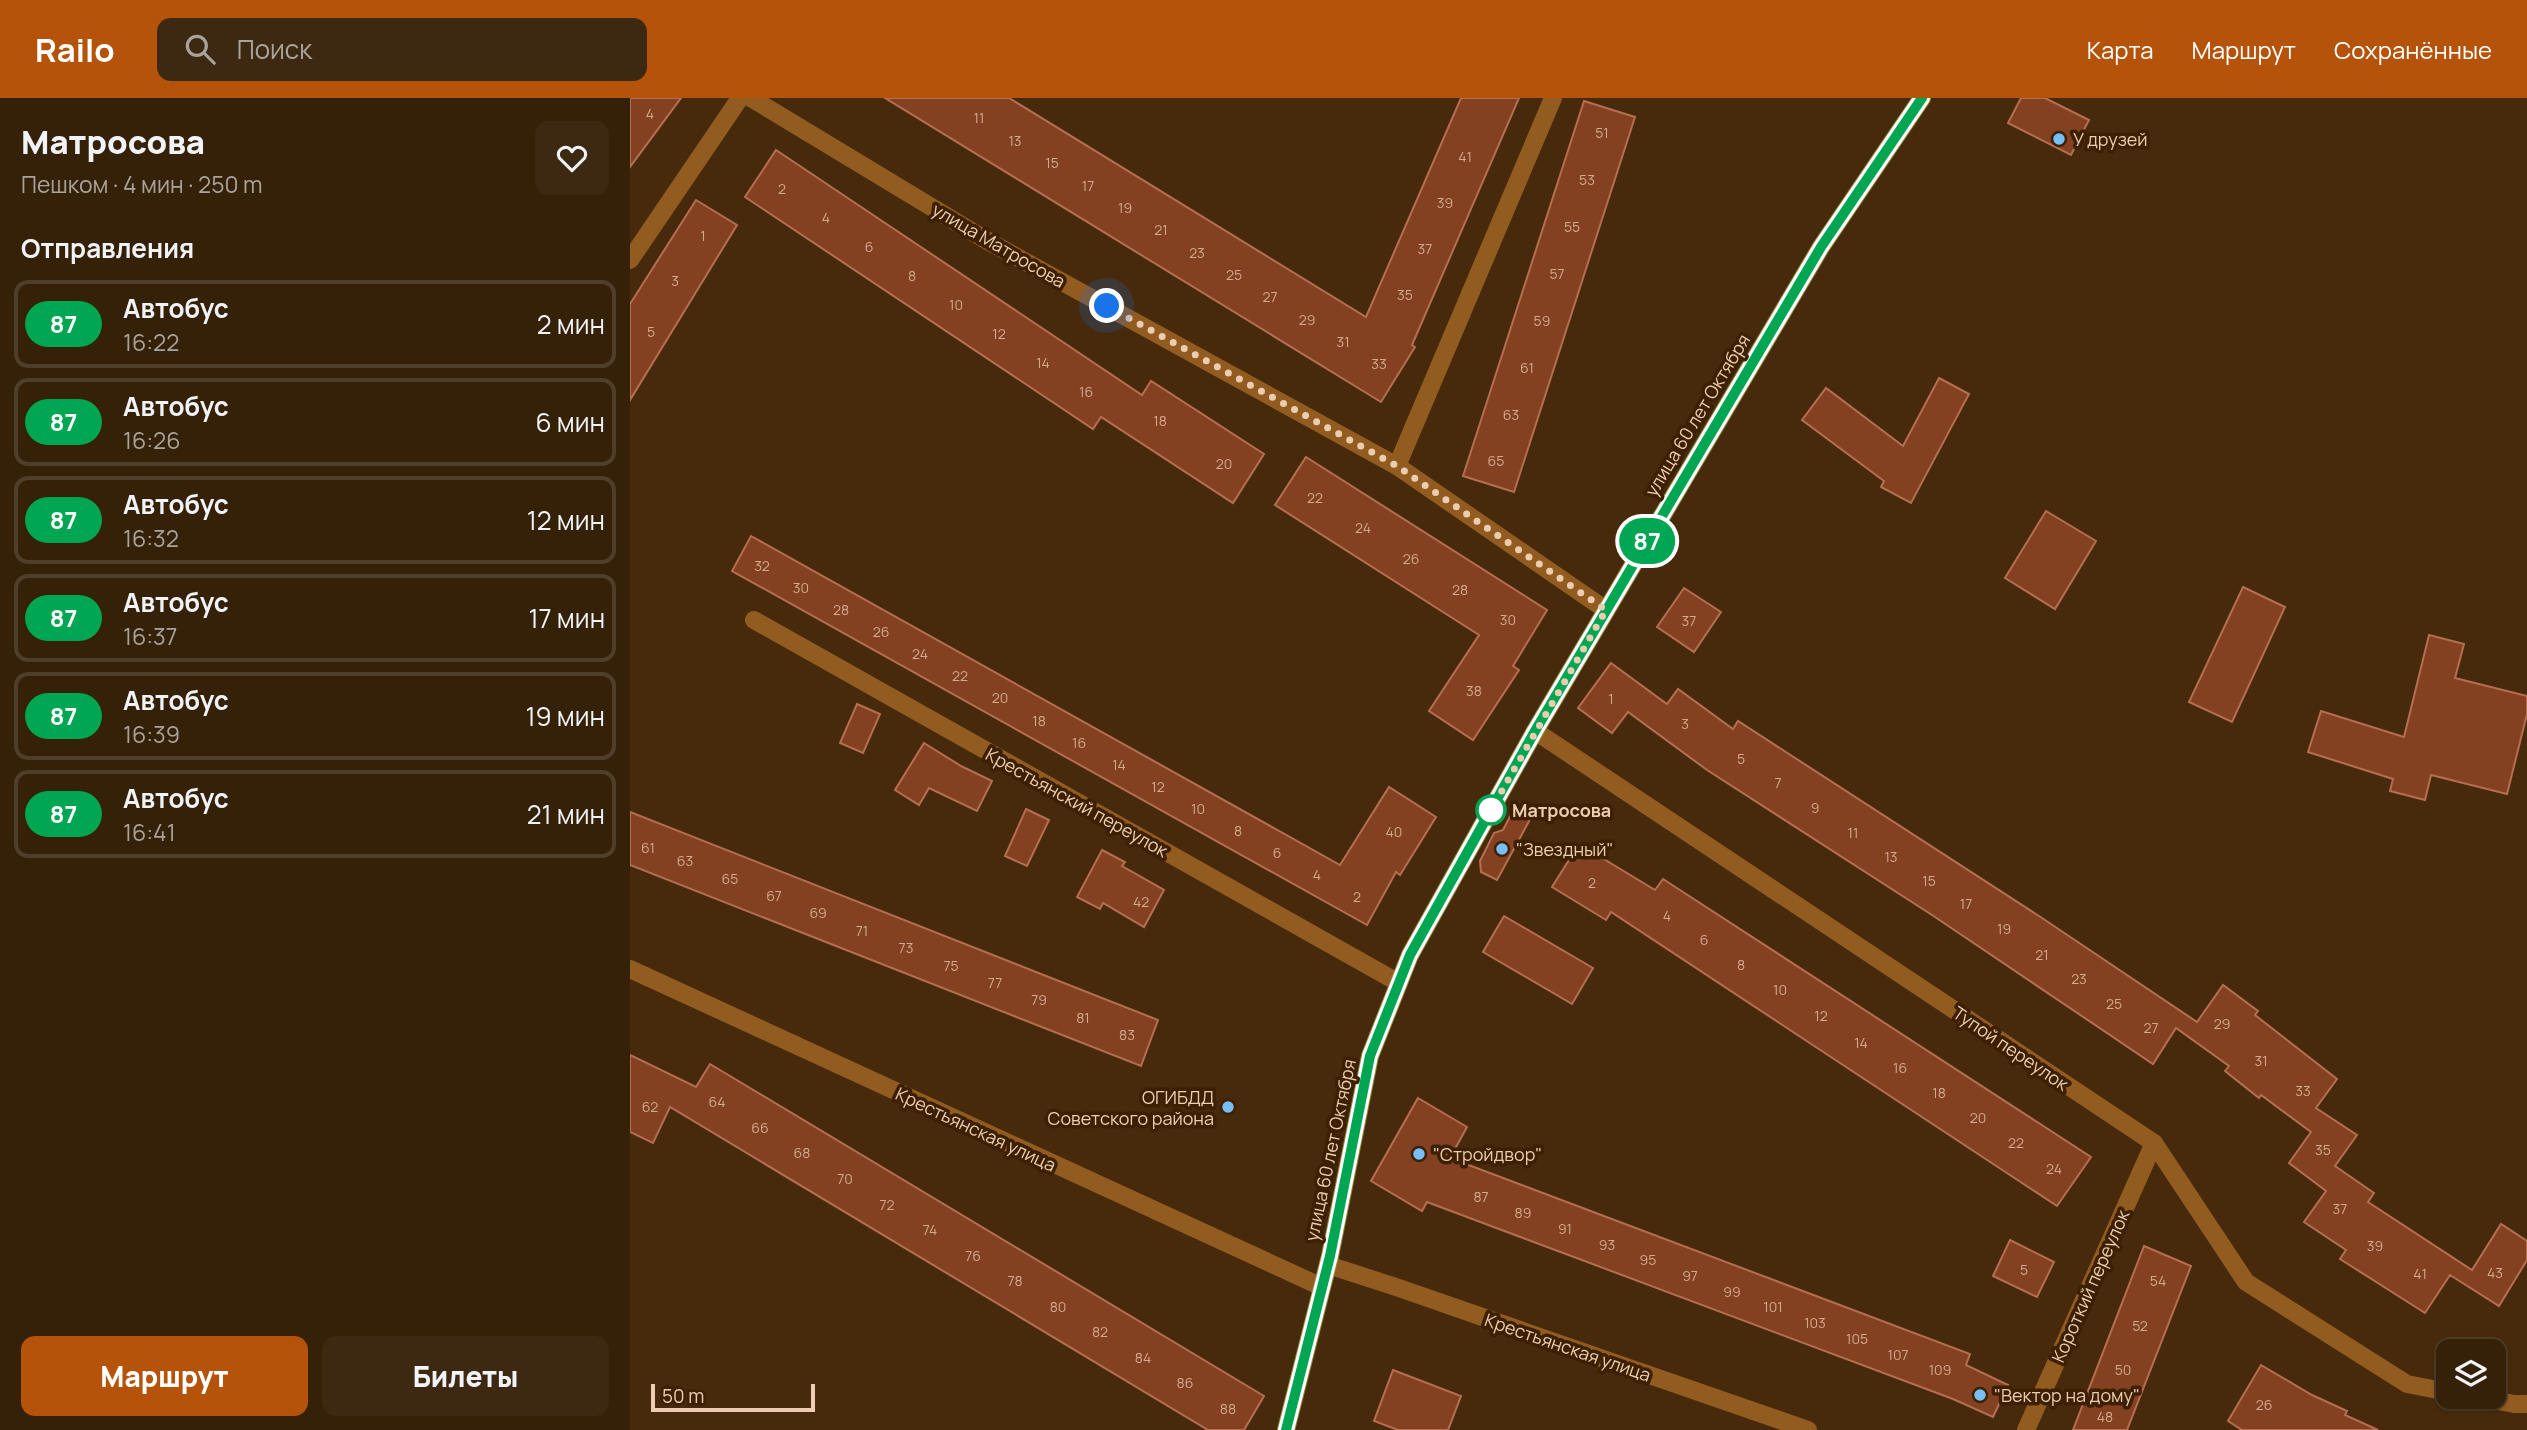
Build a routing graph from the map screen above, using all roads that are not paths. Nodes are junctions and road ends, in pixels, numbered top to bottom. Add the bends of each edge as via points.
1 (740, 98) edge
2 (751, 98) edge
3 (1553, 98) edge
4 (1922, 98) edge
5 (630, 260) edge
6 (1397, 466) junction
7 (1606, 610) junction
8 (754, 621) dead end
9 (1535, 731) junction
10 (630, 970) edge
11 (1399, 983) junction
12 (2154, 1143) junction
13 (1328, 1265) junction
14 (1322, 1287) junction
15 (2436, 1390) edge
16 (2506, 1402) edge
17 (2527, 1404) edge
18 (1286, 1430) edge
19 (1808, 1430) edge
20 (2026, 1430) edge

1 - 5 street
2 - 6 street, улица Матросова via 986,240
3 - 6 street
4 - 7 main road, улица 60 лет Октября via 1821,247
6 - 7 street, улица Матросова
7 - 9 main road, улица 60 лет Октября
8 - 11 street, Крестьянский переулок
9 - 11 main road, улица 60 лет Октября via 1410,955
9 - 12 street, Тупой переулок
10 - 14 street, Крестьянская улица
11 - 13 main road, улица 60 лет Октября via 1370,1056
12 - 15 street, Тупой переулок via 2246,1282 2407,1384
12 - 20 street, Короткий переулок
13 - 14 main road, улица 60 лет Октября
13 - 19 street, Крестьянская улица
14 - 18 main road, улица 60 лет Октября
16 - 17 street

